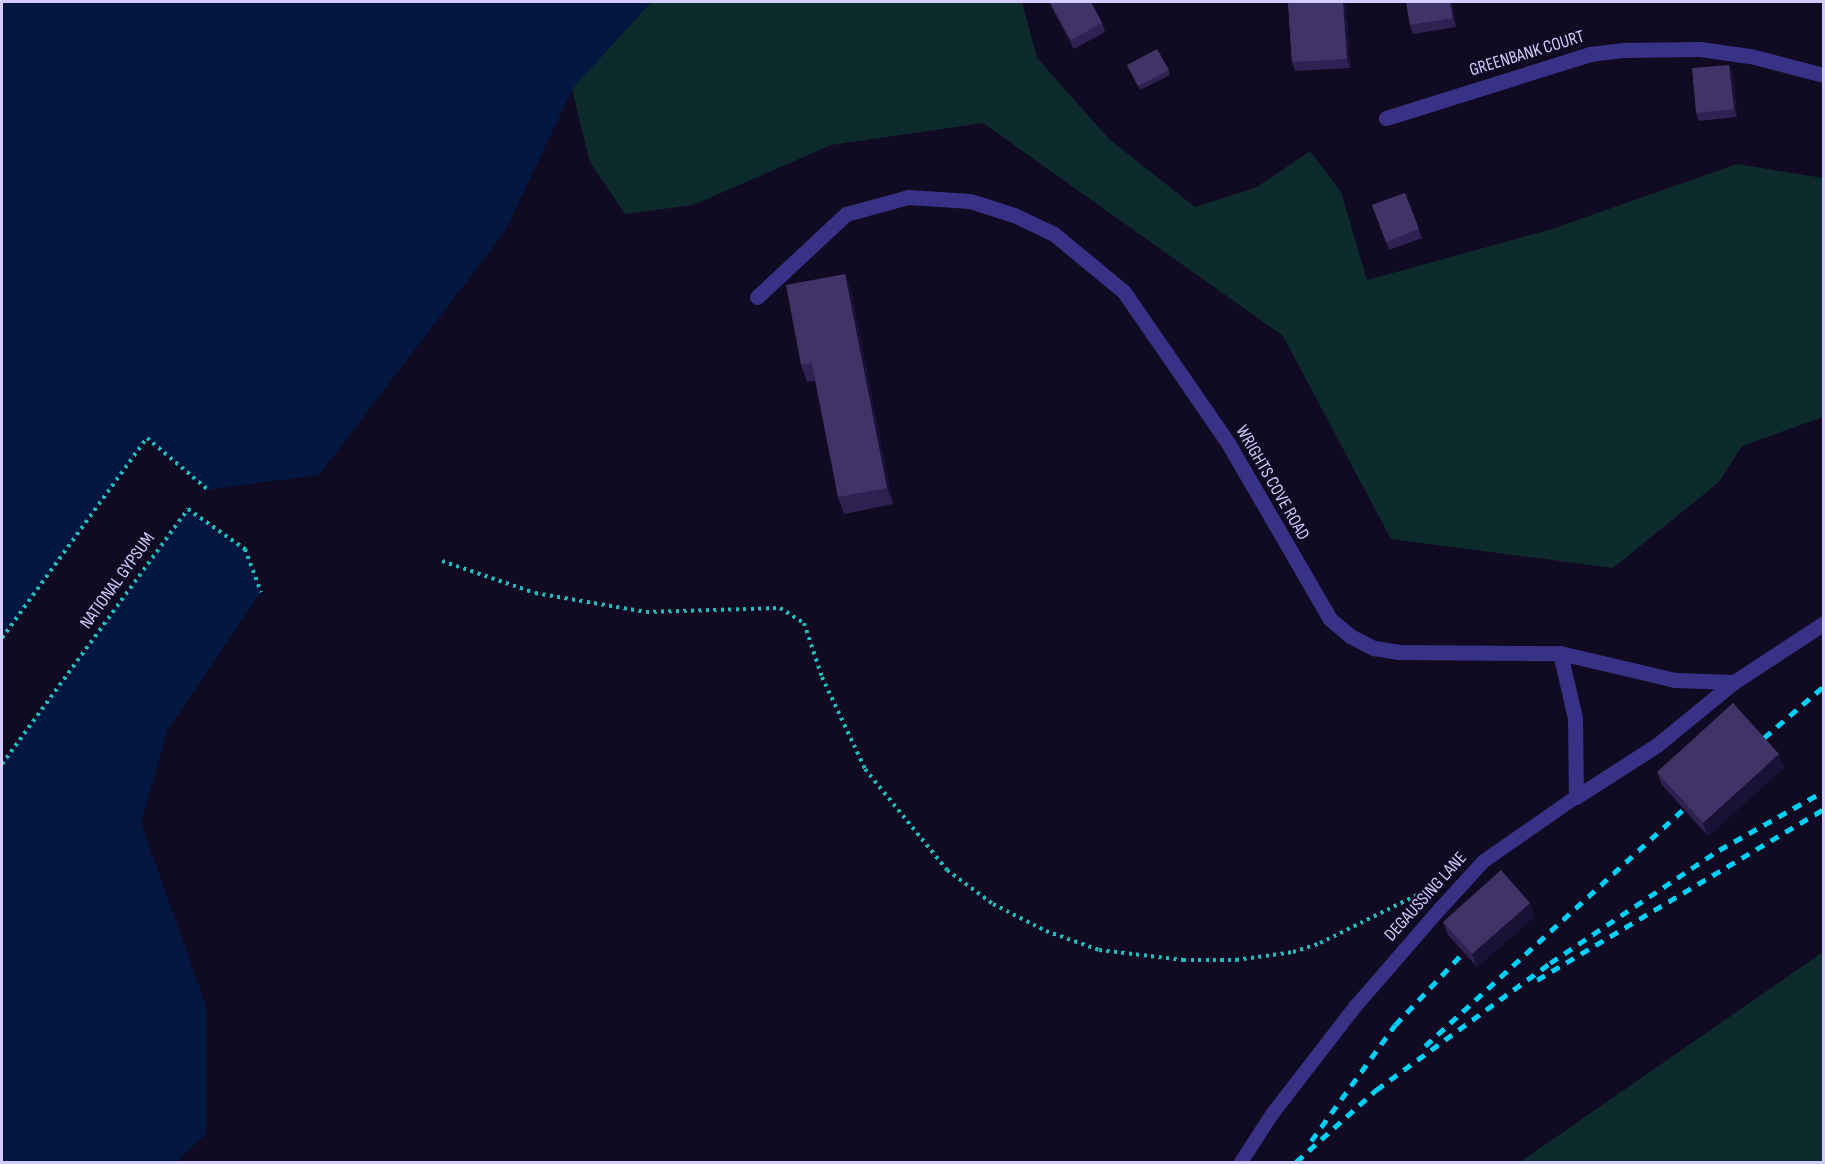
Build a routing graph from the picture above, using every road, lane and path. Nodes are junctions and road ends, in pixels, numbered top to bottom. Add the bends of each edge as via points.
1 (1824, 75) edge
2 (1386, 118) dead end
3 (757, 297) dead end
4 (208, 490) dead end
5 (442, 561) dead end
6 (261, 592) dead end
7 (1824, 623) edge
8 (2, 638) edge
9 (1560, 653) junction
10 (1734, 682) junction
11 (2, 764) edge
12 (1576, 797) junction
13 (1433, 887) dead end
14 (1241, 1162) edge

1 - 2 street, GREENBANK COURT via 1750,56 1700,49 1624,50 1590,54
3 - 9 street, WRIGHTS COVE ROAD via 846,214 908,196 970,201 1036,225 1071,247 1124,292 1228,443 1315,598 1330,619 1350,636 1374,648 1398,652
4 - 8 path via 147,438
5 - 13 path via 535,593 646,612 780,608 804,623 822,677 865,769 947,870 993,904 1046,931 1090,947 1152,959 1183,960 1236,960 1293,951 1320,943
6 - 11 path, NATIONAL GYPSUM via 245,549 188,509
7 - 10 street
9 - 10 street, WRIGHTS COVE ROAD via 1675,680
9 - 12 street via 1575,718
10 - 12 street via 1657,745
12 - 14 lane, DEGAUSSING LANE via 1484,861 1355,1006 1273,1113

